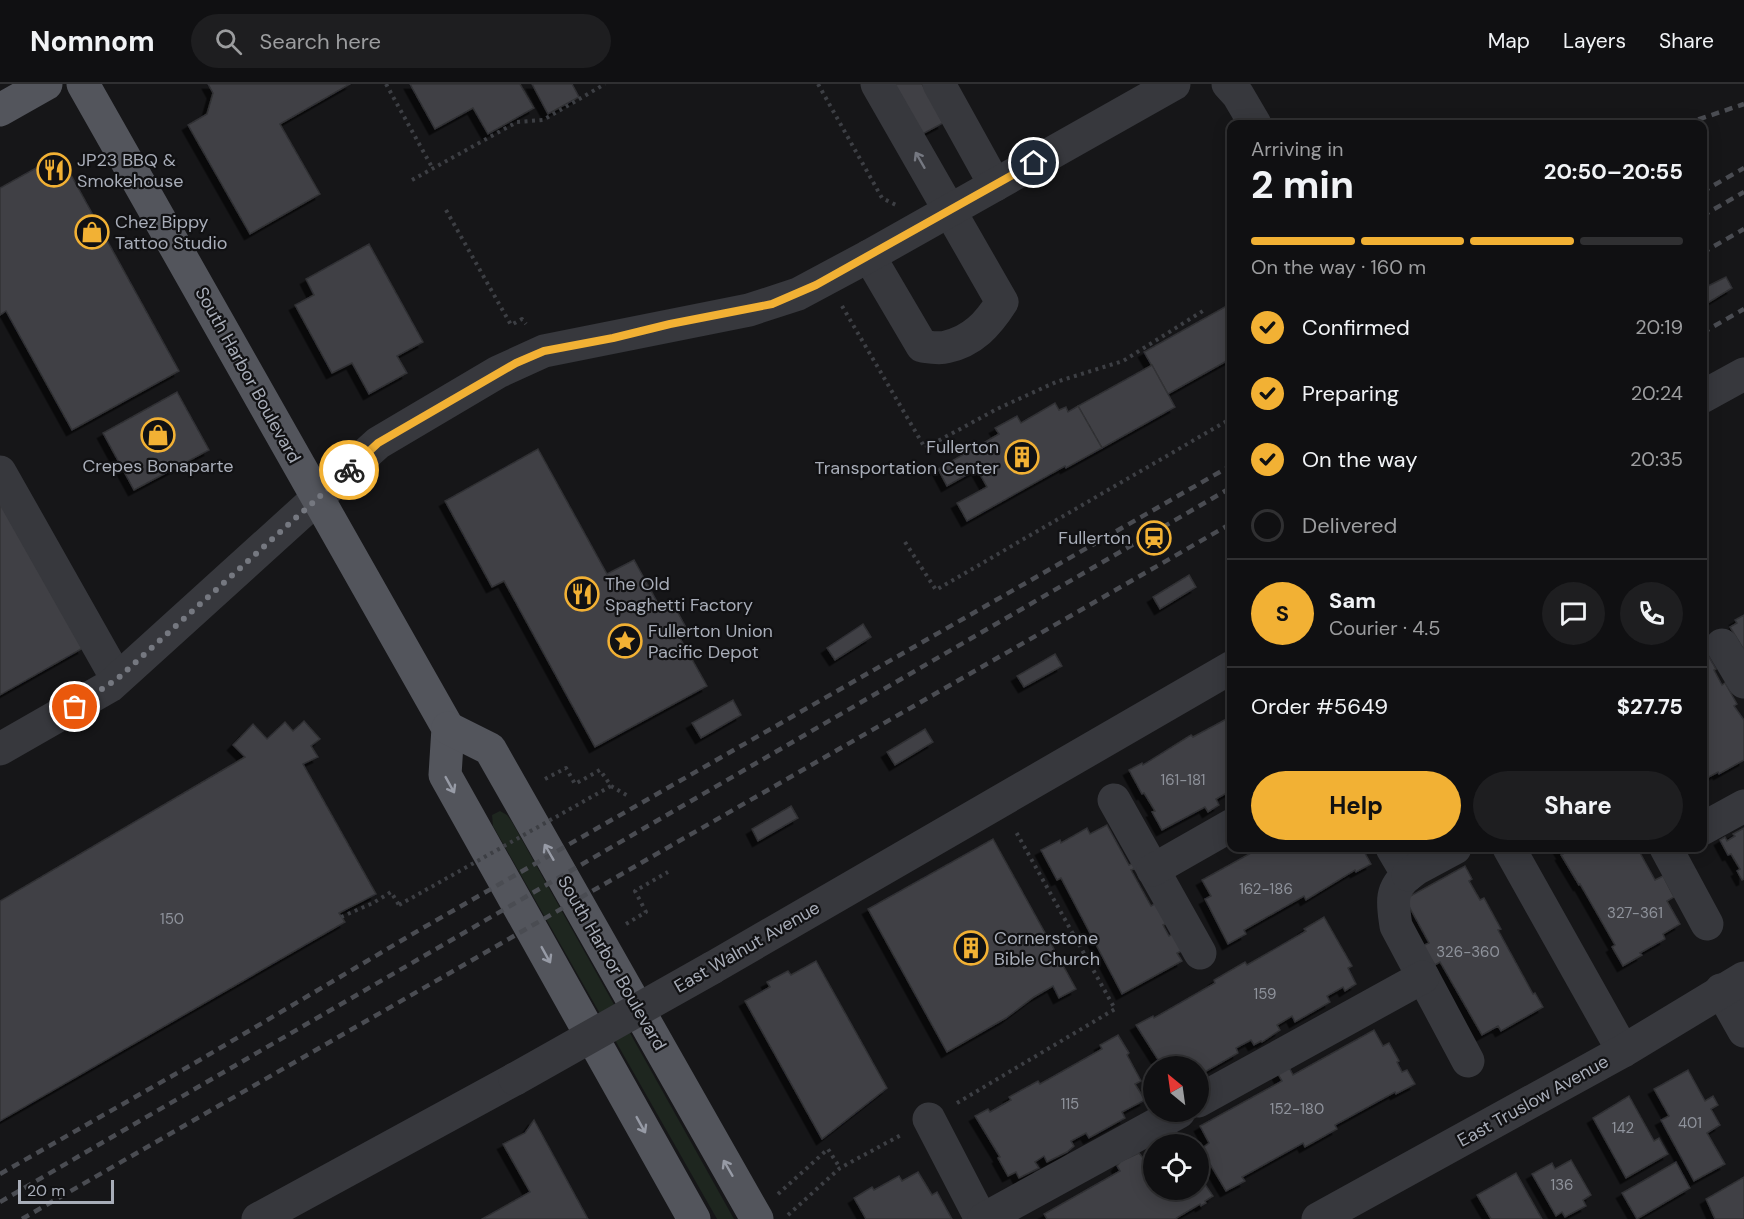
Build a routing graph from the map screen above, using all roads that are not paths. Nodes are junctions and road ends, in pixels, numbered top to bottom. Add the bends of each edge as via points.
1 (46, 84) edge
2 (83, 84) edge
3 (877, 84) edge
4 (939, 84) edge
5 (1174, 84) edge
6 (1228, 84) edge
7 (0, 110) edge
8 (1253, 120) edge
9 (994, 185) junction
10 (949, 210) junction
11 (869, 256) junction
12 (1744, 374) edge
13 (1707, 394) edge
14 (0, 472) edge
15 (318, 500) junction
16 (1722, 645) dead end
17 (1227, 670) edge
18 (117, 679) junction
19 (1744, 682) edge
20 (448, 728) junction
21 (0, 749) edge
22 (1114, 801) dead end
23 (1744, 806) edge
24 (1707, 826) edge
25 (1227, 828) edge
26 (1448, 852) edge
27 (1511, 852) edge
28 (1669, 852) edge
29 (1400, 861) edge
30 (1153, 870) junction
31 (1707, 924) dead end
32 (1200, 953) dead end
33 (1423, 977) junction
34 (1733, 984) edge
35 (1744, 1031) edge
36 (1623, 1052) junction
37 (1468, 1060) dead end
38 (1209, 1095) edge
39 (929, 1119) road end
40 (1161, 1122) edge
41 (766, 1208) edge
42 (258, 1219) edge
43 (694, 1219) edge
44 (983, 1219) edge
45 (1318, 1219) edge

1 - 7 main road
2 - 15 main road, South Harbor Boulevard
10 -> 3 street
4 - 9 street
5 - 9 street
6 - 8 street
9 - 10 street
10 - 11 street
10 - 11 street via 1002,302 989,322 969,338 945,347 922,346
11 - 15 street via 772,304 544,351 498,372 378,443
12 - 13 street
14 - 18 street
15 - 18 street
15 - 20 main road, South Harbor Boulevard
16 - 19 street
17 - 42 street, East Walnut Avenue, bridge via 712,968
18 - 21 street via 94,697
41 -> 20 main road, South Harbor Boulevard via 490,749
20 -> 43 main road via 444,775
22 - 30 street
23 - 24 street
25 - 30 street
26 - 29 street via 1416,869
27 - 36 street
28 - 31 street
29 - 33 street via 1400,882 1392,901 1396,926
30 - 32 street
33 - 37 street
33 - 38 street
34 - 35 street
34 - 36 street, East Truslow Avenue
36 - 45 street, East Truslow Avenue
39 - 44 street
40 - 44 street

